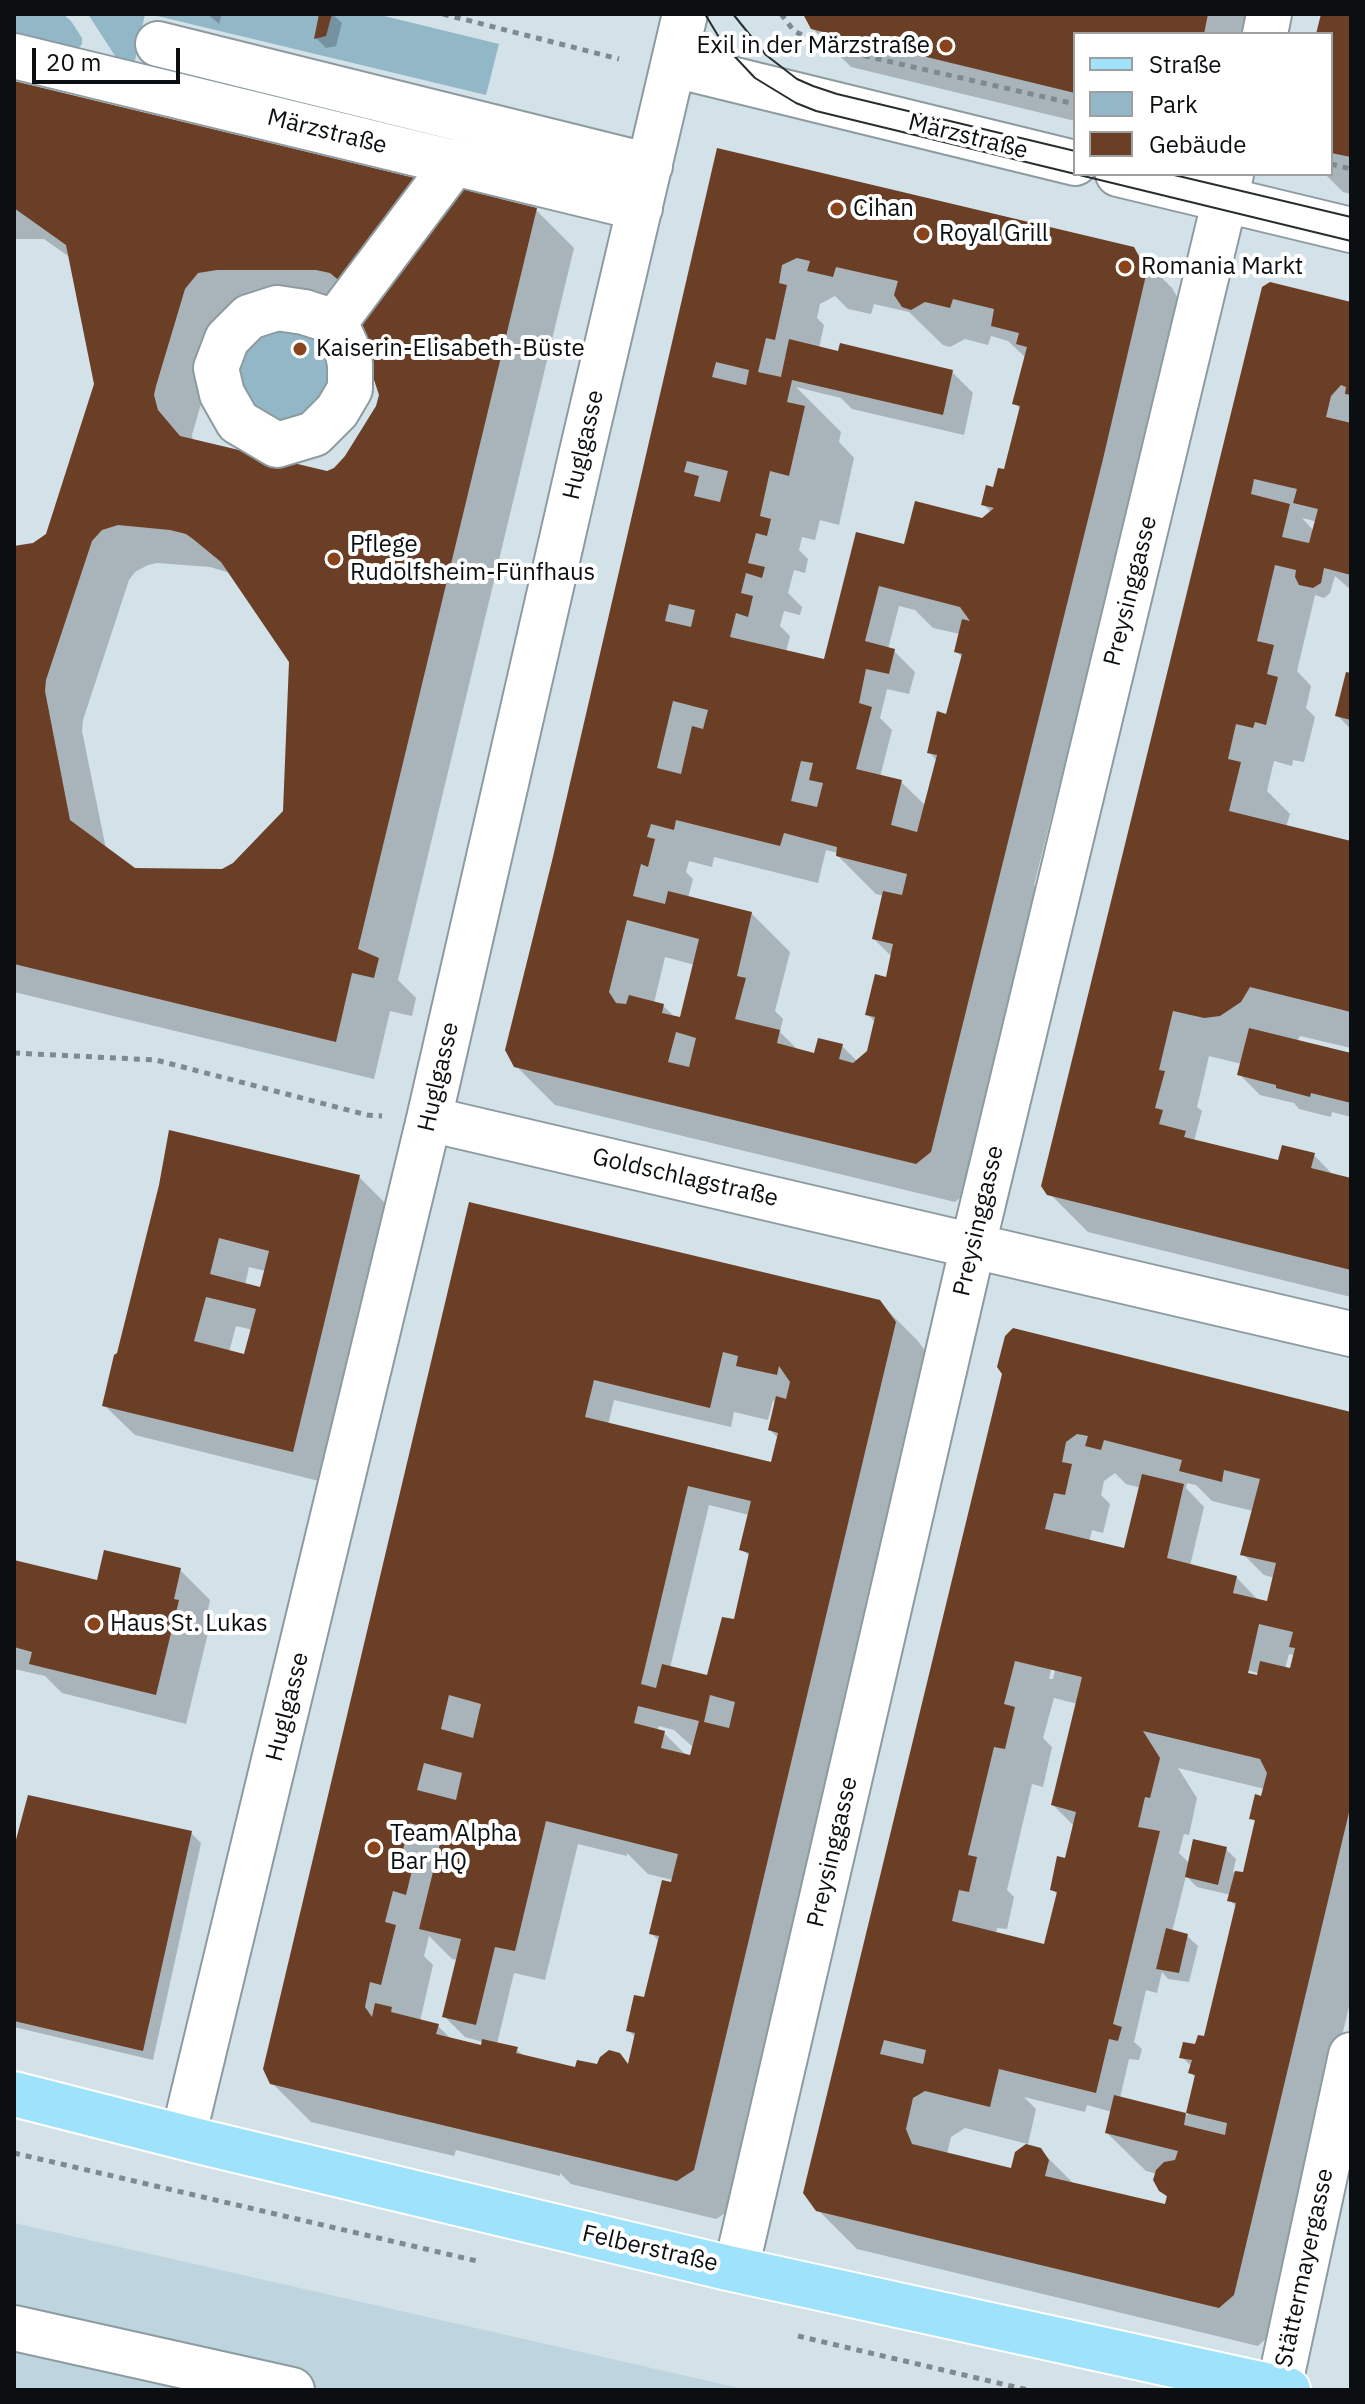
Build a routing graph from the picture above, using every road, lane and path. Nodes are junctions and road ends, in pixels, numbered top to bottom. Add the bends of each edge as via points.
1 (443, 14) edge
2 (685, 14) edge
3 (781, 14) edge
4 (158, 44) dead end
5 (14, 56) edge
6 (619, 59) dead end
7 (674, 65) junction
8 (1073, 104) edge
9 (453, 162) junction
10 (1073, 163) edge
11 (650, 166) junction
12 (1135, 176) edge
13 (1228, 187) edge
14 (640, 208) junction
15 (1351, 230) edge
16 (335, 322) dead end
17 (14, 1053) edge
18 (429, 1119) junction
19 (973, 1245) junction
20 (1351, 1334) edge
21 (1351, 2055) edge
22 (14, 2094) edge
23 (183, 2137) junction
24 (736, 2269) junction
25 (14, 2328) edge
26 (1284, 2389) edge
27 (292, 2390) edge

1 - 6 path
2 - 7 street, Huglgasse
3 - 8 path via 794,31 826,47
4 - 11 street
5 - 9 street, Märzstraße
7 - 10 street, Märzstraße
7 - 11 street, Huglgasse
9 - 14 street, Märzstraße
9 - 16 street
11 - 14 street, Huglgasse
12 - 13 street
13 - 15 street
13 - 19 street, Preysinggasse
14 - 18 street, Huglgasse
17 - 18 path via 156,1060 367,1115
18 - 19 street, Goldschlagstraße
18 - 23 street, Huglgasse
19 - 20 street, Goldschlagstraße
19 - 24 street, Preysinggasse
21 - 26 street, Stättermayergasse
22 - 23 main road, Felberstraße
23 - 24 main road, Felberstraße
24 - 26 main road, Felberstraße
25 - 27 street

